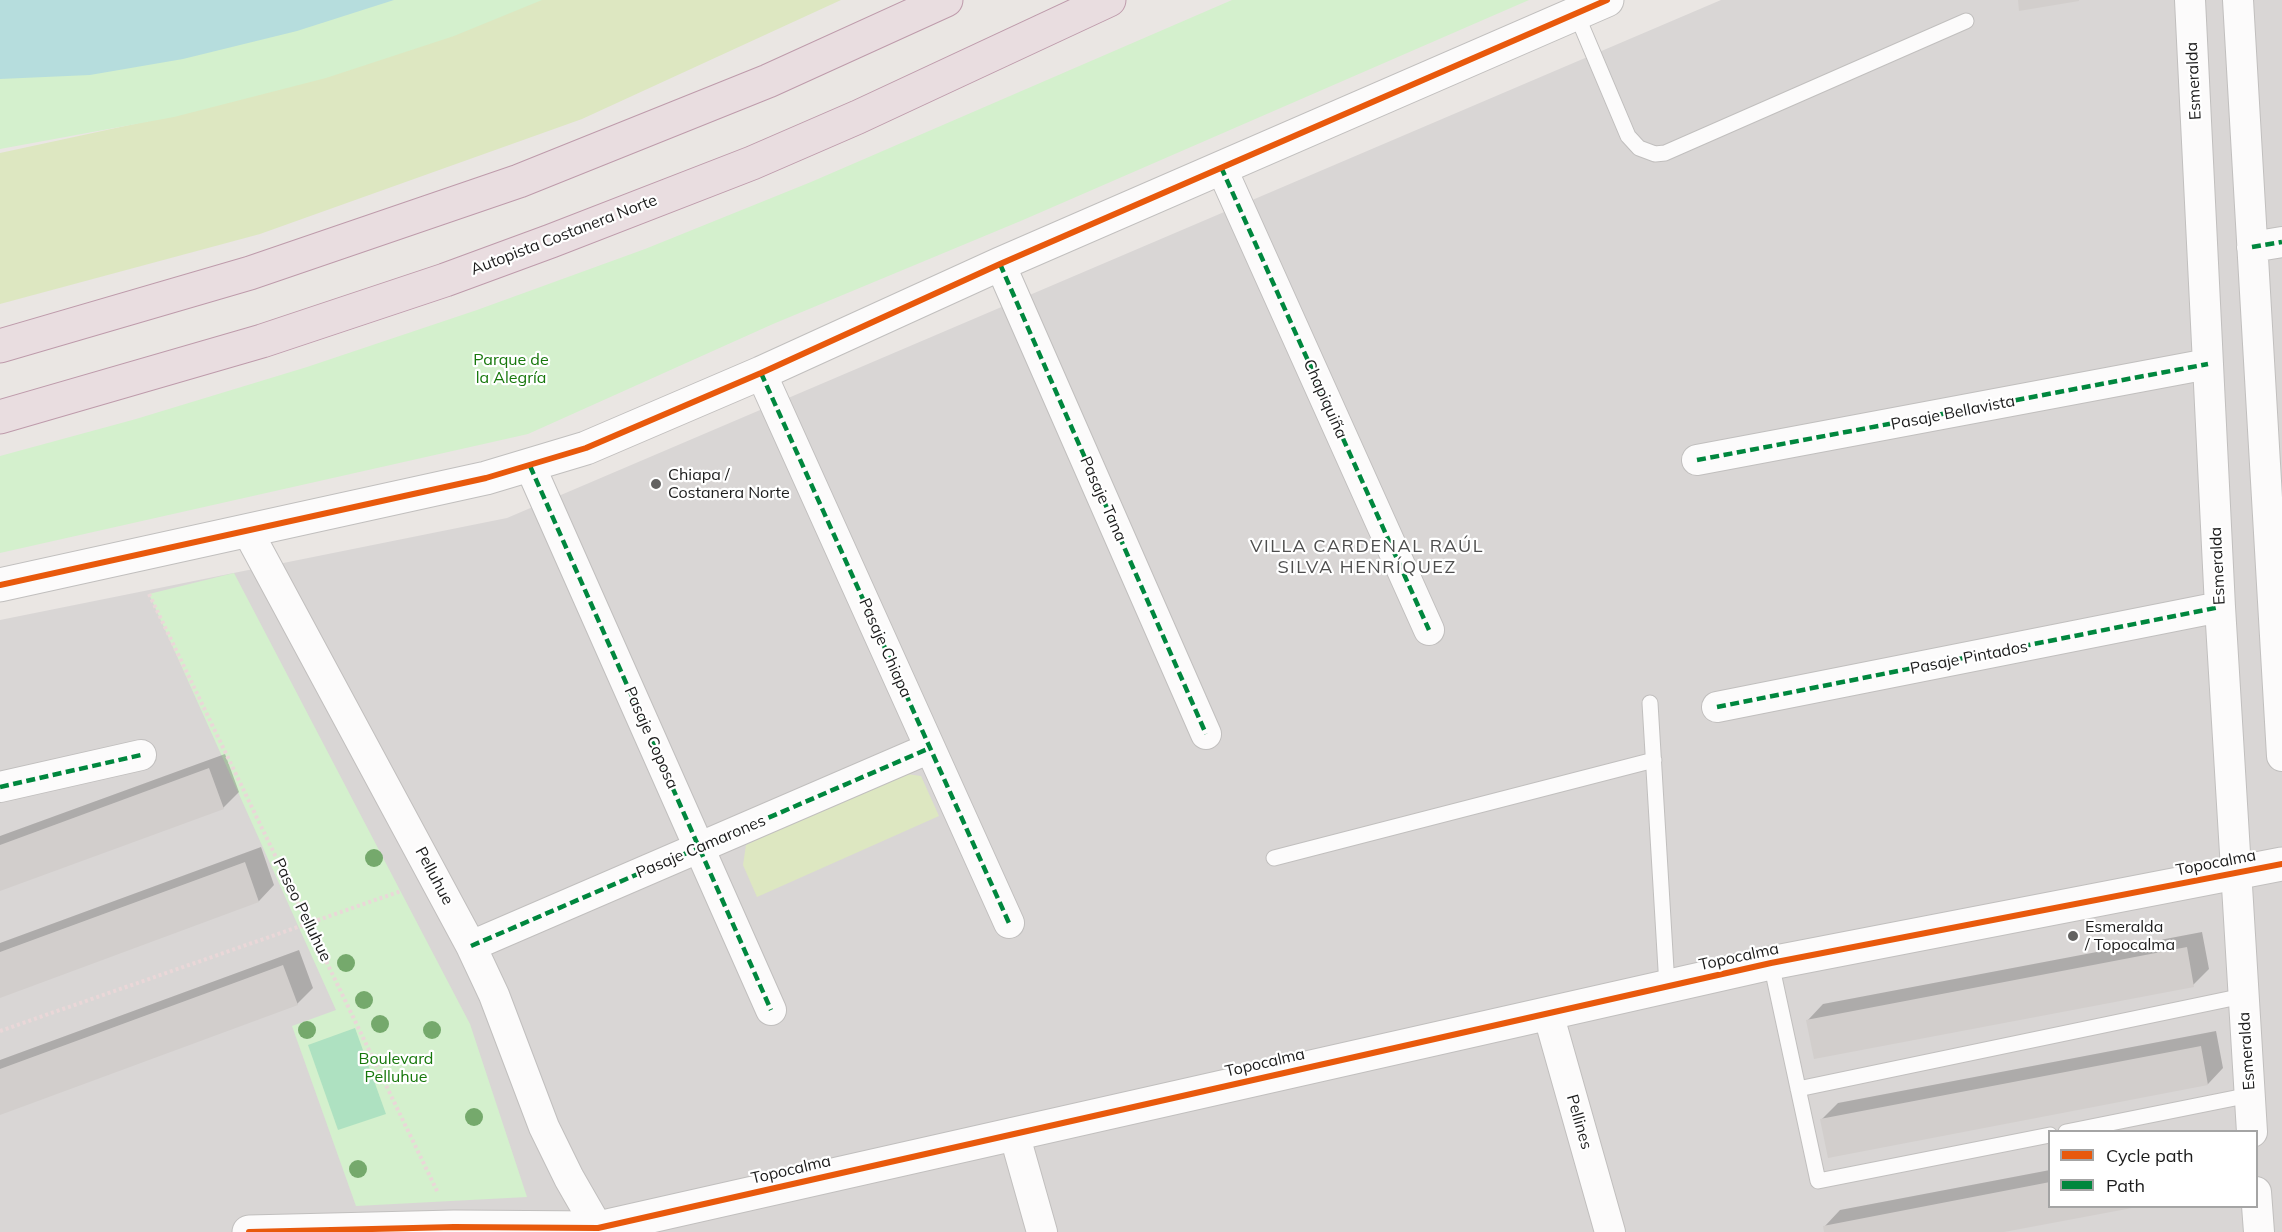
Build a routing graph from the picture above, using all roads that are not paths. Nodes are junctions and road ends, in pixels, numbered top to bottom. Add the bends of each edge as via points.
1 (946, 0) edge
2 (1109, 0) edge
3 (1607, 0) edge
4 (2190, 0) edge
5 (2238, 0) edge
6 (1576, 13) junction
7 (1966, 21) dead end
8 (1221, 167) junction
9 (2282, 242) edge
10 (2252, 247) junction
11 (1000, 264) junction
12 (0, 346) edge
13 (2208, 364) junction
14 (761, 373) junction
15 (0, 417) edge
16 (1697, 460) dead end
17 (530, 466) junction
18 (247, 530) junction
19 (0, 585) edge
20 (2220, 607) junction
21 (1429, 630) dead end
22 (1650, 703) dead end
23 (1717, 708) dead end
24 (1206, 734) dead end
25 (930, 748) junction
26 (141, 755) dead end
27 (2282, 756) edge
28 (1654, 760) junction
29 (0, 788) edge
30 (700, 847) junction
31 (1274, 858) dead end
32 (2282, 864) edge
33 (2235, 873) junction
34 (1009, 922) dead end
35 (471, 946) junction
36 (1771, 963) junction
37 (1667, 986) junction
38 (2243, 996) junction
39 (771, 1010) dead end
40 (1548, 1013) junction
41 (1798, 1089) junction
42 (2250, 1095) junction
43 (2071, 1130) edge
44 (2252, 1130) edge
45 (1014, 1133) junction
46 (2048, 1135) edge
47 (2257, 1208) edge
48 (599, 1230) edge
49 (249, 1232) edge
50 (1042, 1232) edge
51 (1610, 1232) edge
52 (2259, 1232) edge

1 - 12 highway via 768,81 519,181 250,273
2 - 15 highway, Autopista Costanera Norte via 752,163 540,245 273,338
3 - 6 street
4 - 13 street, Esmeralda
5 - 10 street
6 - 7 lane via 1628,136 1639,148 1655,154 1665,153
6 - 8 street
8 - 11 street
8 - 21 street, Chapiquiña
9 - 10 street
10 - 27 street
11 - 14 street
11 - 24 street, Pasaje Tana
13 - 16 street, Pasaje Bellavista
13 - 20 street, Esmeralda
14 - 17 street via 586,448
14 - 25 street, Pasaje Chiapa
17 - 18 street
17 - 30 street, Pasaje Coposa
18 - 19 street
18 - 35 street, Pelluhue
20 - 23 street, Pasaje Pintados
20 - 33 street, Esmeralda
22 - 28 lane
25 - 30 street, Pasaje Camarones
25 - 34 street, Pasaje Chiapa
26 - 29 street
28 - 31 lane
28 - 37 lane
30 - 35 street, Pasaje Camarones
30 - 39 street, Pasaje Coposa
32 - 33 street, Topocalma
33 - 36 street, Topocalma
33 - 38 street, Esmeralda
35 - 48 street, Pelluhue via 494,995 544,1127
36 - 37 street, Topocalma
36 - 41 lane
37 - 40 street, Topocalma
38 - 41 lane
38 - 42 street, Esmeralda
40 - 45 street, Topocalma
40 - 51 street, Pellines
41 - 46 lane via 1818,1181
42 - 43 lane
42 - 44 street, Esmeralda
45 - 48 street, Topocalma
45 - 50 street
47 - 52 street
48 - 49 street, Topocalma via 454,1227

